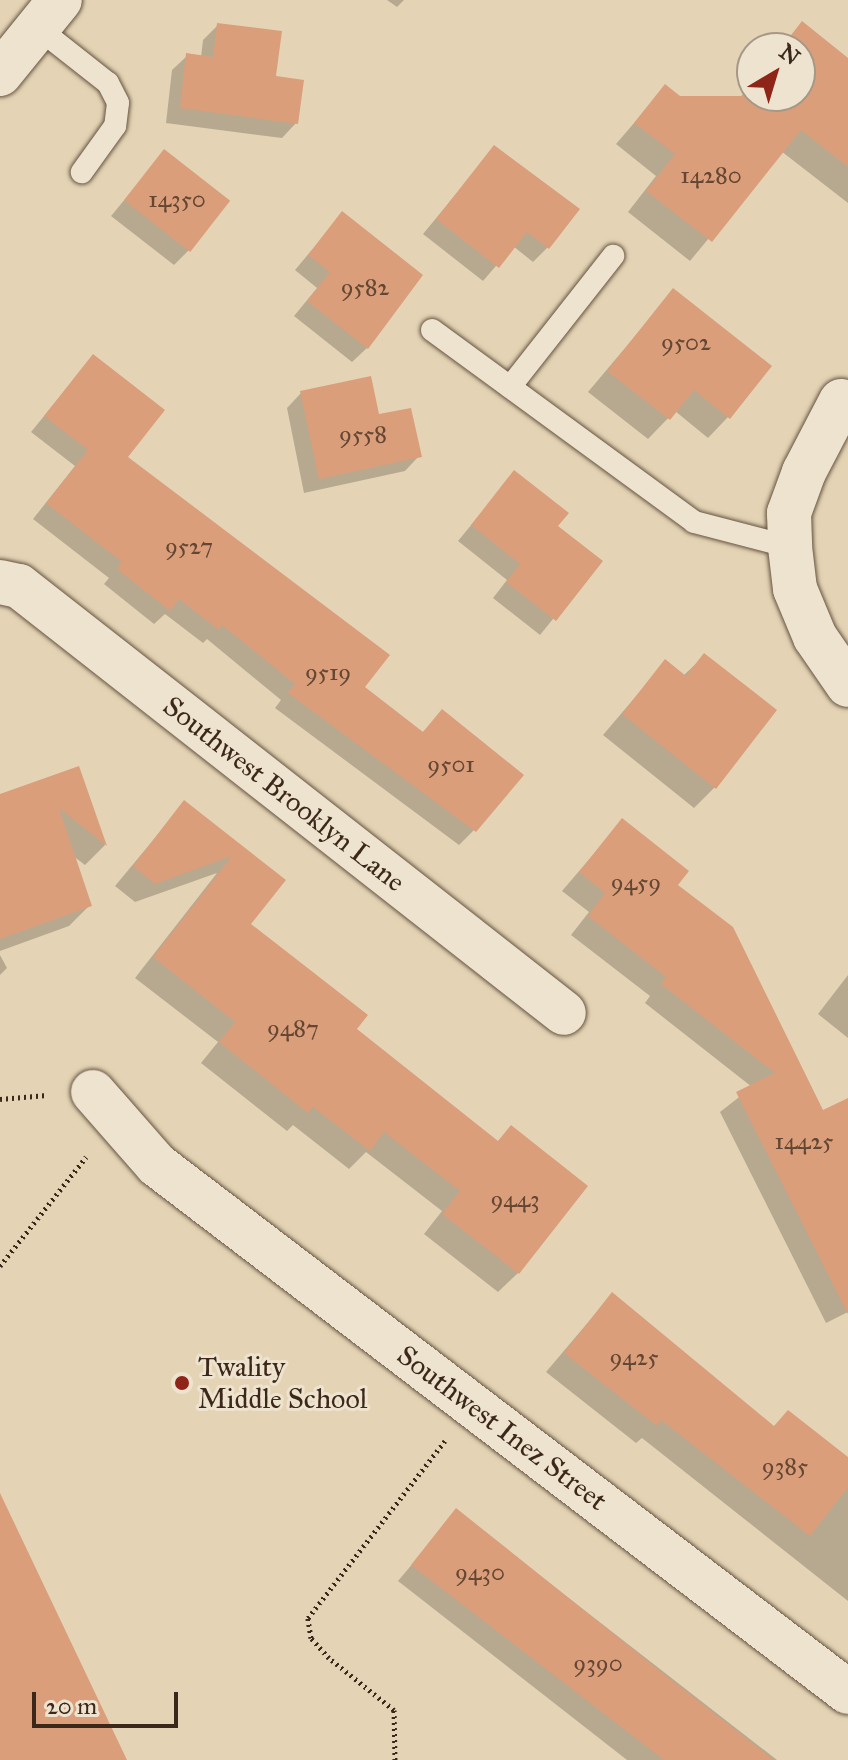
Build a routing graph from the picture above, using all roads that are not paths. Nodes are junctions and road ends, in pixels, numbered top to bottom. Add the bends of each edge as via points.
1 (49, 14) edge
2 (0, 74) edge
3 (82, 172) dead end
4 (613, 256) dead end
5 (432, 330) dead end
6 (510, 387) junction
7 (841, 401) dead end
8 (790, 547) junction
9 (0, 582) edge
10 (848, 685) edge
11 (564, 1013) dead end
12 (93, 1092) dead end
13 (848, 1692) edge

1 - 2 street
1 - 3 lane via 108,83 118,103 115,126
4 - 6 lane
5 - 6 lane
6 - 8 lane via 694,522
7 - 8 street via 794,499
8 - 10 street via 795,589 815,637
9 - 11 street, Southwest Brooklyn Lane via 19,586
12 - 13 street, Southwest Inez Street via 157,1165

